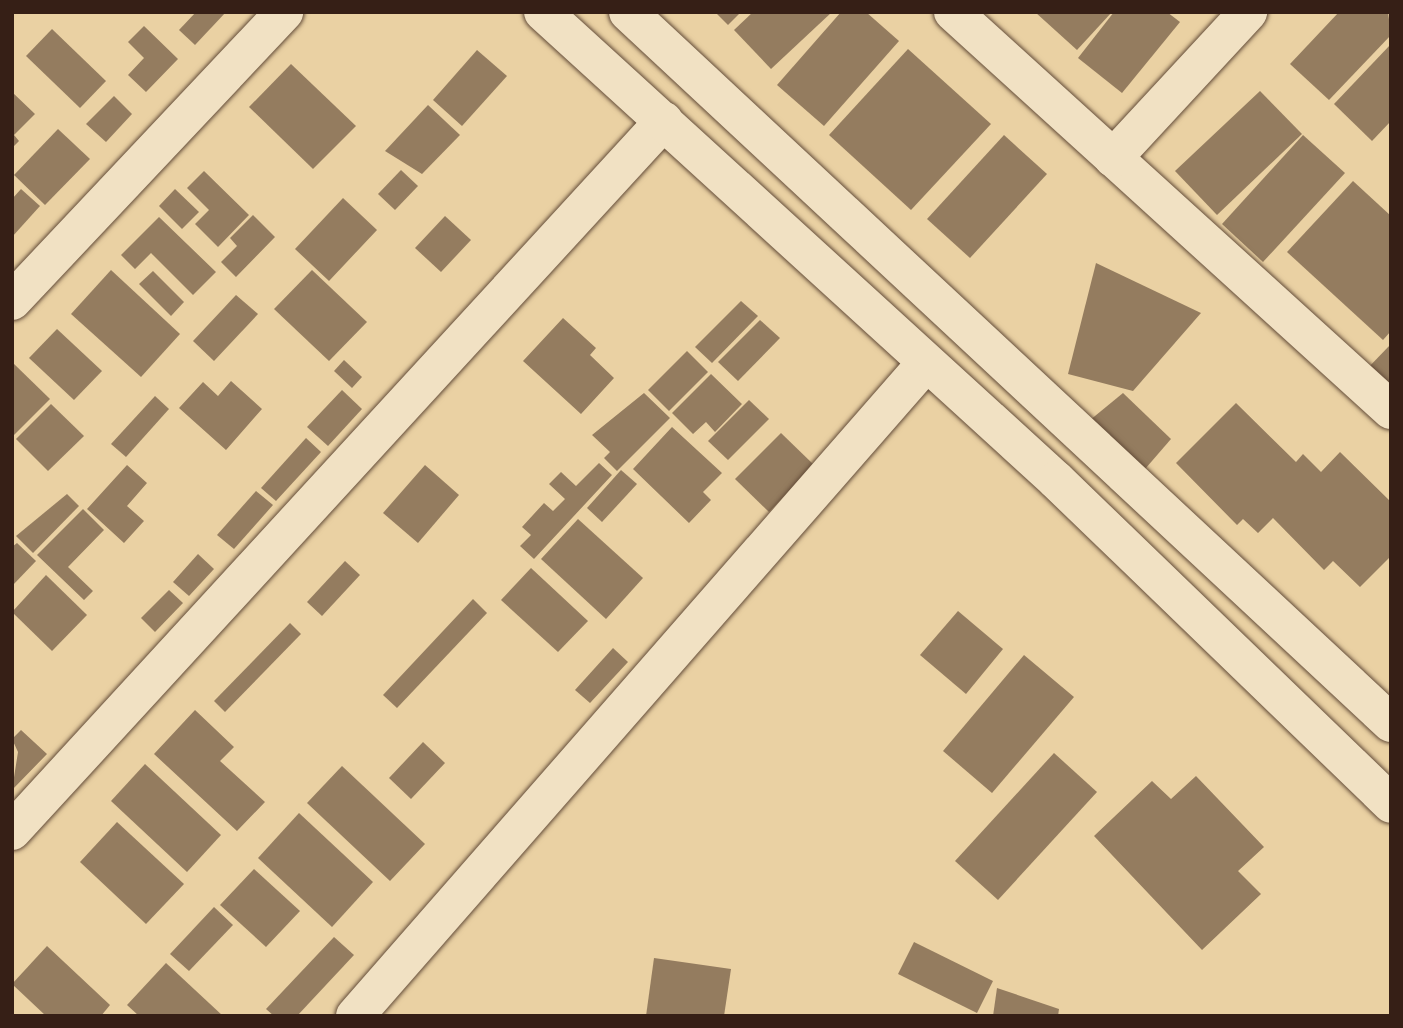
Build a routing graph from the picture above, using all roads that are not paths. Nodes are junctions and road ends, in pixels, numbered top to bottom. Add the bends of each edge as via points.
1 (284, 12) edge
2 (544, 12) edge
3 (628, 12) edge
4 (953, 12) edge
5 (1248, 12) edge
6 (664, 121) junction
7 (1113, 158) junction
8 (12, 301) edge
9 (926, 363) junction
10 (1391, 410) edge
11 (1391, 723) edge
12 (1391, 804) edge
13 (12, 831) edge
14 (355, 1016) edge

1 - 8 street
2 - 6 street
3 - 11 street
4 - 7 street
5 - 7 street
6 - 9 street
6 - 13 street
7 - 10 street
9 - 12 street
9 - 14 street

